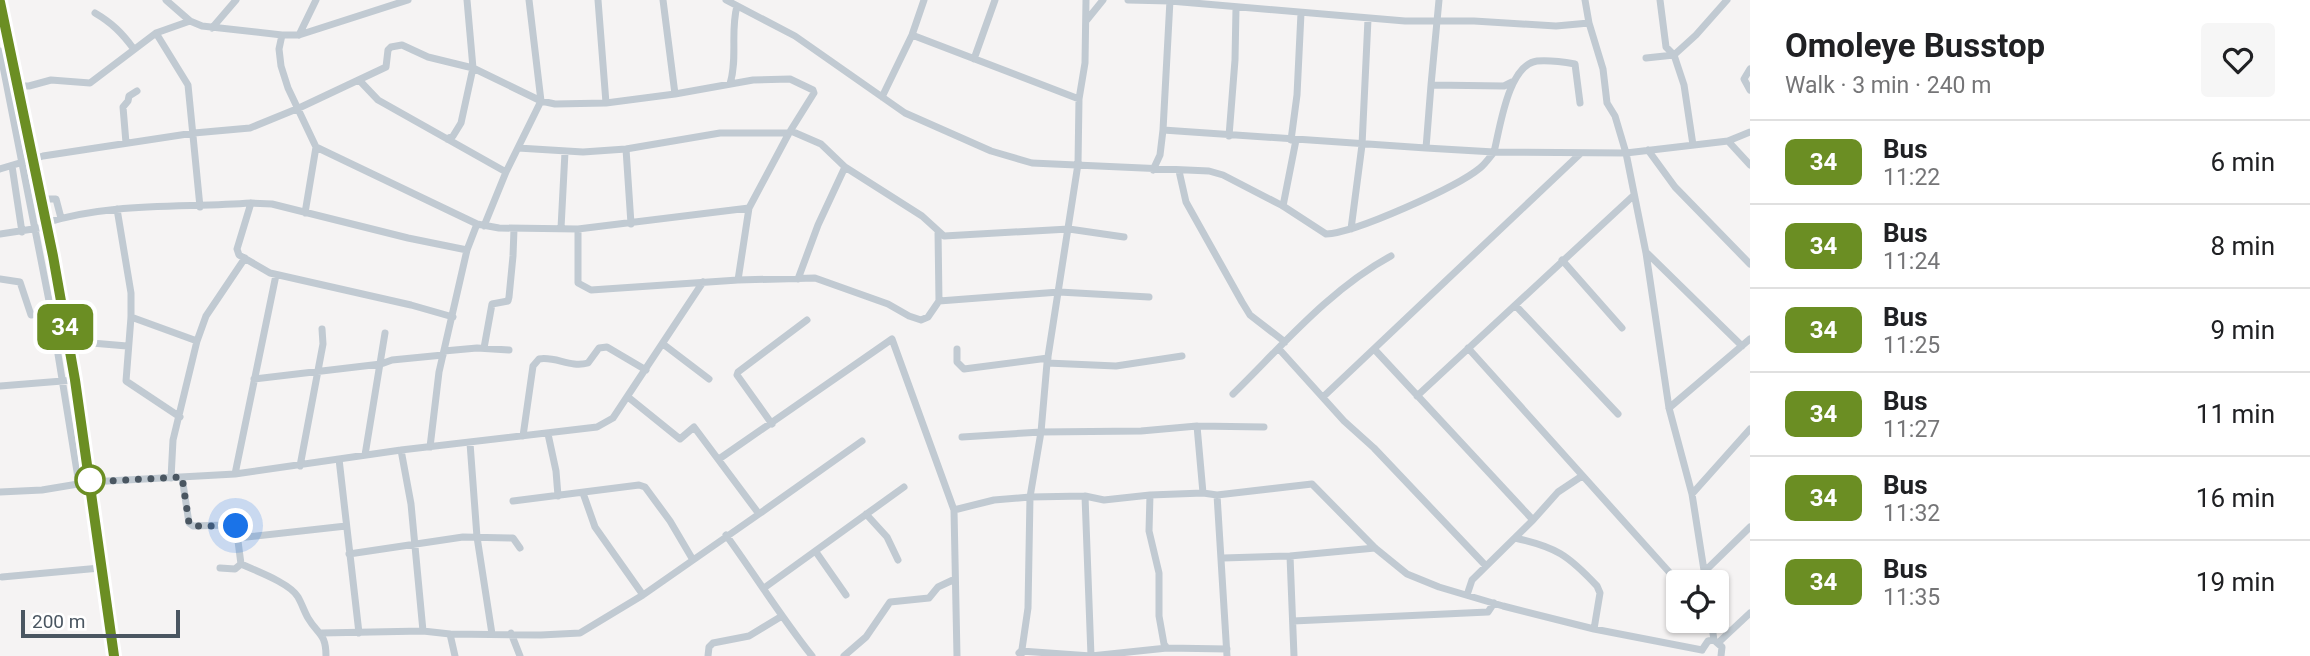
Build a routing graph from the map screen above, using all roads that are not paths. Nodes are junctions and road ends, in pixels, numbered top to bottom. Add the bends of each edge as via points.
1 (166, 0) edge
2 (236, 0) edge
3 (316, 0) edge
4 (408, 0) edge
5 (467, 0) edge
6 (529, 0) edge
7 (598, 0) edge
8 (663, 0) edge
9 (726, 0) edge
10 (925, 0) edge
11 (995, 0) edge
12 (1086, 0) edge
13 (1103, 0) edge
14 (1128, 0) edge
15 (1439, 0) edge
16 (1586, 0) edge
17 (1660, 0) edge
18 (1727, 0) edge
19 (1170, 1) edge
20 (0, 2) edge
21 (737, 6) junction
22 (1236, 8) junction
23 (95, 13) dead end
24 (1301, 13) junction
25 (1368, 19) junction
26 (190, 21) junction
27 (1437, 21) junction
28 (1085, 23) junction
29 (1589, 23) junction
30 (212, 28) junction
31 (156, 33) junction
32 (282, 35) junction
33 (299, 35) junction
34 (912, 35) junction
35 (133, 48) junction
36 (0, 51) edge
37 (1674, 55) junction
38 (1646, 58) dead end
39 (974, 59) junction
40 (473, 68) junction
41 (1750, 69) edge
42 (359, 80) junction
43 (1512, 82) junction
44 (730, 84) junction
45 (1431, 85) junction
46 (18, 86) junction
47 (1750, 90) edge
48 (137, 91) dead end
49 (675, 94) junction
50 (882, 97) junction
51 (1079, 99) junction
52 (541, 101) junction
53 (606, 103) junction
54 (1580, 103) dead end
55 (299, 108) junction
56 (1163, 130) junction
57 (790, 132) junction
58 (1750, 132) edge
59 (194, 133) junction
60 (1229, 136) junction
61 (447, 139) junction
62 (1293, 140) junction
63 (1728, 141) junction
64 (126, 143) junction
65 (1362, 145) junction
66 (1693, 145) junction
67 (316, 147) junction
68 (518, 148) junction
69 (1426, 148) junction
70 (626, 149) junction
71 (1648, 150) junction
72 (565, 152) junction
73 (1494, 152) junction
74 (1581, 153) junction
75 (1626, 153) junction
76 (27, 162) junction
77 (1078, 164) junction
78 (1750, 165) edge
79 (12, 166) junction
80 (845, 167) junction
81 (0, 169) edge
82 (1153, 170) junction
83 (1180, 171) junction
84 (506, 172) junction
85 (1633, 196) junction
86 (40, 199) junction
87 (251, 203) junction
88 (1283, 206) junction
89 (200, 207) junction
90 (749, 208) junction
91 (117, 209) junction
92 (305, 212) junction
93 (61, 218) junction
94 (631, 224) junction
95 (480, 225) junction
96 (42, 227) junction
97 (561, 228) junction
98 (514, 229) junction
99 (578, 229) junction
100 (1069, 229) junction
101 (1351, 229) junction
102 (938, 231) junction
103 (22, 232) junction
104 (0, 234) edge
105 (1124, 237) dead end
106 (467, 250) junction
107 (1646, 253) junction
108 (1391, 257) dead end
109 (244, 258) junction
110 (1562, 260) junction
111 (1750, 264) edge
112 (276, 275) junction
113 (0, 279) edge
114 (798, 279) junction
115 (738, 280) junction
116 (703, 282) junction
117 (1059, 292) junction
118 (1149, 297) dead end
119 (939, 301) junction
120 (1516, 306) junction
121 (56, 309) junction
122 (131, 317) junction
123 (453, 317) junction
124 (807, 320) dead end
125 (323, 328) dead end
126 (1622, 328) dead end
127 (385, 333) dead end
128 (1750, 339) edge
129 (68, 341) junction
130 (197, 341) junction
131 (1285, 342) junction
132 (663, 344) junction
133 (127, 346) junction
134 (1742, 346) junction
135 (484, 348) junction
136 (1468, 348) junction
137 (957, 349) dead end
138 (1279, 349) junction
139 (509, 350) dead end
140 (1375, 350) junction
141 (443, 353) junction
142 (1182, 356) dead end
143 (1047, 361) junction
144 (381, 365) junction
145 (646, 370) junction
146 (317, 372) junction
147 (254, 379) junction
148 (709, 379) dead end
149 (75, 380) junction
150 (62, 381) junction
151 (0, 386) edge
152 (1233, 394) dead end
153 (1417, 396) junction
154 (628, 397) junction
155 (1323, 397) junction
156 (1670, 408) junction
157 (1618, 414) dead end
158 (180, 417) junction
159 (772, 424) junction
160 (1197, 426) junction
161 (1264, 427) dead end
162 (1750, 429) edge
163 (1041, 432) junction
164 (548, 434) junction
165 (523, 436) junction
166 (962, 437) dead end
167 (862, 441) dead end
168 (470, 443) junction
169 (430, 447) junction
170 (401, 450) junction
171 (365, 455) junction
172 (339, 459) junction
173 (719, 459) junction
174 (300, 466) junction
175 (235, 474) junction
176 (1582, 476) junction
177 (182, 477) junction
178 (171, 478) junction
179 (84, 483) junction
180 (904, 487) dead end
181 (0, 492) edge
182 (583, 493) junction
183 (1203, 493) junction
184 (1692, 494) junction
185 (1150, 495) junction
186 (1217, 495) junction
187 (558, 496) junction
188 (1085, 496) junction
189 (1030, 497) junction
190 (513, 501) dead end
191 (954, 510) junction
192 (759, 514) junction
193 (866, 514) junction
194 (1533, 520) junction
195 (346, 526) junction
196 (1750, 527) edge
197 (726, 535) junction
198 (477, 537) junction
199 (239, 538) junction
200 (1515, 538) junction
201 (414, 545) junction
202 (520, 548) dead end
203 (1375, 548) junction
204 (816, 552) junction
205 (349, 554) junction
206 (1290, 556) junction
207 (1223, 558) junction
208 (692, 560) junction
209 (898, 560) dead end
210 (241, 564) junction
211 (1486, 566) junction
212 (100, 568) junction
213 (220, 568) dead end
214 (1667, 570) edge
215 (1704, 570) edge
216 (1706, 570) edge
217 (2, 578) dead end
218 (955, 579) junction
219 (764, 588) junction
220 (1467, 594) junction
221 (643, 595) junction
222 (846, 595) dead end
223 (1494, 603) junction
224 (1750, 613) edge
225 (782, 616) junction
226 (1293, 621) junction
227 (1594, 629) junction
228 (423, 631) junction
229 (321, 633) junction
230 (359, 633) junction
231 (511, 633) junction
232 (1715, 633) edge
233 (450, 634) junction
234 (492, 634) junction
235 (526, 635) junction
236 (1717, 641) junction
237 (1167, 648) junction
238 (519, 652) edge
239 (1227, 653) edge
240 (1703, 653) edge
241 (1019, 654) edge
242 (1722, 654) edge
243 (114, 656) edge
244 (327, 656) edge
245 (455, 656) edge
246 (708, 656) edge
247 (812, 656) edge
248 (844, 656) edge
249 (957, 656) edge
250 (1091, 656) edge
251 (1294, 656) edge
252 (1732, 656) edge

1 - 26 street
2 - 30 street
3 - 33 street
4 - 33 street
5 - 40 street
6 - 52 street
7 - 53 street
8 - 49 street
9 - 21 street
10 - 34 street
11 - 39 street
12 - 28 street
13 - 28 street
14 - 19 street
15 - 27 street
16 - 29 street
17 - 37 street via 1667,47
18 - 37 street
19 - 22 street
19 - 56 street
20 - 46 highway
21 - 44 street
21 - 50 street via 795,36
22 - 24 street
22 - 60 street
23 - 35 street via 110,22
24 - 25 street
24 - 62 street
25 - 27 street
25 - 65 street
26 - 30 street
26 - 31 street
27 - 29 street
27 - 45 street
28 - 51 street
29 - 75 street via 1603,69 1607,103
30 - 32 street
31 - 35 street
31 - 59 street via 188,85
32 - 33 street
32 - 55 street via 281,66
34 - 39 street
34 - 50 street
35 - 46 street via 90,83 51,80
36 - 76 street
37 - 38 street
37 - 66 street via 1684,85
39 - 51 street
40 - 42 street via 396,45 388,50 386,67
40 - 52 street
40 - 61 street via 461,122
41 - 47 street via 1744,79
42 - 55 street
42 - 61 street via 378,100
43 - 45 street via 1504,86
43 - 54 street via 1535,61 1576,64
43 - 73 street
44 - 49 street
44 - 57 street via 790,79 813,90
45 - 69 street
46 - 76 highway
48 - 64 street via 123,107
49 - 53 street
50 - 77 street via 905,113 991,151 1032,163
51 - 77 street
52 - 53 street
52 - 68 street
55 - 59 street via 250,128
55 - 67 street
56 - 60 street
56 - 82 street
57 - 70 street via 720,133
57 - 80 street via 821,144
57 - 90 street
58 - 63 street
59 - 64 street
59 - 89 street
60 - 62 street
61 - 84 street
62 - 65 street
62 - 88 street
63 - 66 street
63 - 78 street
64 - 76 street
65 - 69 street
65 - 101 street
66 - 71 street
67 - 92 street
67 - 95 street
68 - 72 street
68 - 84 street
69 - 73 street
70 - 72 street
70 - 94 street
71 - 75 street
71 - 111 street via 1675,187
72 - 97 street
73 - 74 street
73 - 101 street via 1481,168 1447,188
74 - 75 street
74 - 140 street
75 - 85 street
76 - 79 street
76 - 86 highway
76 - 96 street
77 - 82 street
77 - 100 street
79 - 81 street
79 - 103 street
80 - 102 street
80 - 114 street
82 - 83 street
83 - 88 street via 1223,175
83 - 131 street via 1186,202 1242,302 1250,315
84 - 95 street
85 - 107 street
85 - 110 street
86 - 93 street via 56,199
86 - 96 highway
87 - 89 street
87 - 92 street
87 - 109 street via 237,244
88 - 101 street via 1326,233
89 - 91 street
90 - 94 street
90 - 115 street
91 - 93 street
91 - 122 street
92 - 106 street
93 - 96 street
94 - 99 street
95 - 98 street
95 - 106 street
96 - 103 street
96 - 121 highway
97 - 98 street
97 - 99 street
98 - 135 street via 508,301 492,304
99 - 116 street via 578,283 584,288
100 - 102 street via 952,237
100 - 105 street
100 - 117 street
102 - 119 street
103 - 104 street
106 - 123 street
107 - 134 street
107 - 156 street
108 - 131 street via 1362,273
109 - 112 street
109 - 130 street via 206,316
110 - 120 street
110 - 126 street
112 - 123 street
112 - 147 street
113 - 121 street via 20,282 31,315
114 - 115 street
114 - 119 street via 815,278 846,288 917,320 928,317
115 - 116 street
116 - 132 street
117 - 118 street
117 - 119 street
117 - 143 street
120 - 136 street
120 - 157 street
121 - 129 highway
121 - 150 street
122 - 130 street
122 - 133 street
123 - 141 street
124 - 159 street via 737,372
125 - 146 street
127 - 144 street
128 - 134 street
129 - 133 street
129 - 149 highway
130 - 158 street
131 - 138 street
132 - 145 street
132 - 148 street
133 - 158 street via 126,381
134 - 156 street
135 - 139 street
135 - 141 street
136 - 153 street
136 - 176 street
137 - 143 street via 957,362 964,369
138 - 152 street
138 - 155 street
140 - 153 street
140 - 155 street
141 - 144 street
141 - 169 street
142 - 143 street via 1116,366
143 - 163 street
144 - 146 street
144 - 171 street
145 - 154 street
145 - 165 street via 607,346 579,366 539,359 533,366
146 - 147 street
146 - 174 street
147 - 175 street
149 - 150 street
149 - 179 highway
150 - 151 street
150 - 179 street
153 - 194 street
154 - 164 street via 604,425
154 - 173 street via 680,439 694,427
155 - 211 street
156 - 184 street
158 - 178 street via 173,440
159 - 173 street
159 - 191 street via 892,339
160 - 161 street
160 - 163 street
160 - 183 street
162 - 184 street
163 - 166 street
163 - 189 street
164 - 165 street
164 - 187 street
165 - 168 street
167 - 192 street
168 - 169 street
168 - 198 street
169 - 170 street
170 - 171 street
170 - 201 street
171 - 172 street
172 - 174 street
172 - 195 street
173 - 192 street
174 - 175 street
175 - 177 street
176 - 194 street via 1558,492
176 - 214 street
177 - 178 street
177 - 199 street via 189,523 236,526
178 - 179 street
179 - 181 street
179 - 212 highway
180 - 193 street
182 - 187 street
182 - 208 street via 645,487
182 - 221 street via 595,527
183 - 185 street
183 - 186 street
184 - 215 street
185 - 188 street via 1104,500
185 - 237 street via 1149,531
186 - 203 street via 1312,484
186 - 207 street
187 - 190 street
188 - 189 street
188 - 250 street
189 - 191 street
189 - 241 street via 1028,608
191 - 218 street
192 - 197 street
193 - 204 street
193 - 209 street via 887,537
194 - 200 street
195 - 199 street
195 - 205 street
196 - 216 street
197 - 208 street
197 - 219 street
198 - 201 street
198 - 202 street via 513,538
198 - 234 street
199 - 210 street
200 - 211 street
200 - 227 street via 1563,554 1597,586
201 - 205 street
201 - 228 street
203 - 206 street
203 - 220 street via 1407,573
204 - 219 street
204 - 222 street
205 - 230 street
206 - 207 street
206 - 226 street
207 - 239 street
208 - 221 street
210 - 213 street via 235,569
210 - 229 street via 290,588
211 - 220 street via 1469,583
212 - 217 street
212 - 243 highway
218 - 248 street via 938,587 929,598 890,602 866,637
218 - 249 street
219 - 225 street
220 - 223 street
221 - 235 street via 580,633
223 - 226 street via 1488,612
223 - 227 street
224 - 236 street
225 - 246 street via 749,636 713,643
225 - 247 street
226 - 251 street
227 - 240 street
228 - 230 street
228 - 233 street
229 - 230 street
229 - 244 street
231 - 234 street
231 - 235 street
231 - 238 street
232 - 236 street
233 - 234 street
233 - 245 street
235 - 238 street
236 - 240 street via 1708,641
236 - 242 street
237 - 239 street
237 - 250 street
241 - 250 street
242 - 252 street

